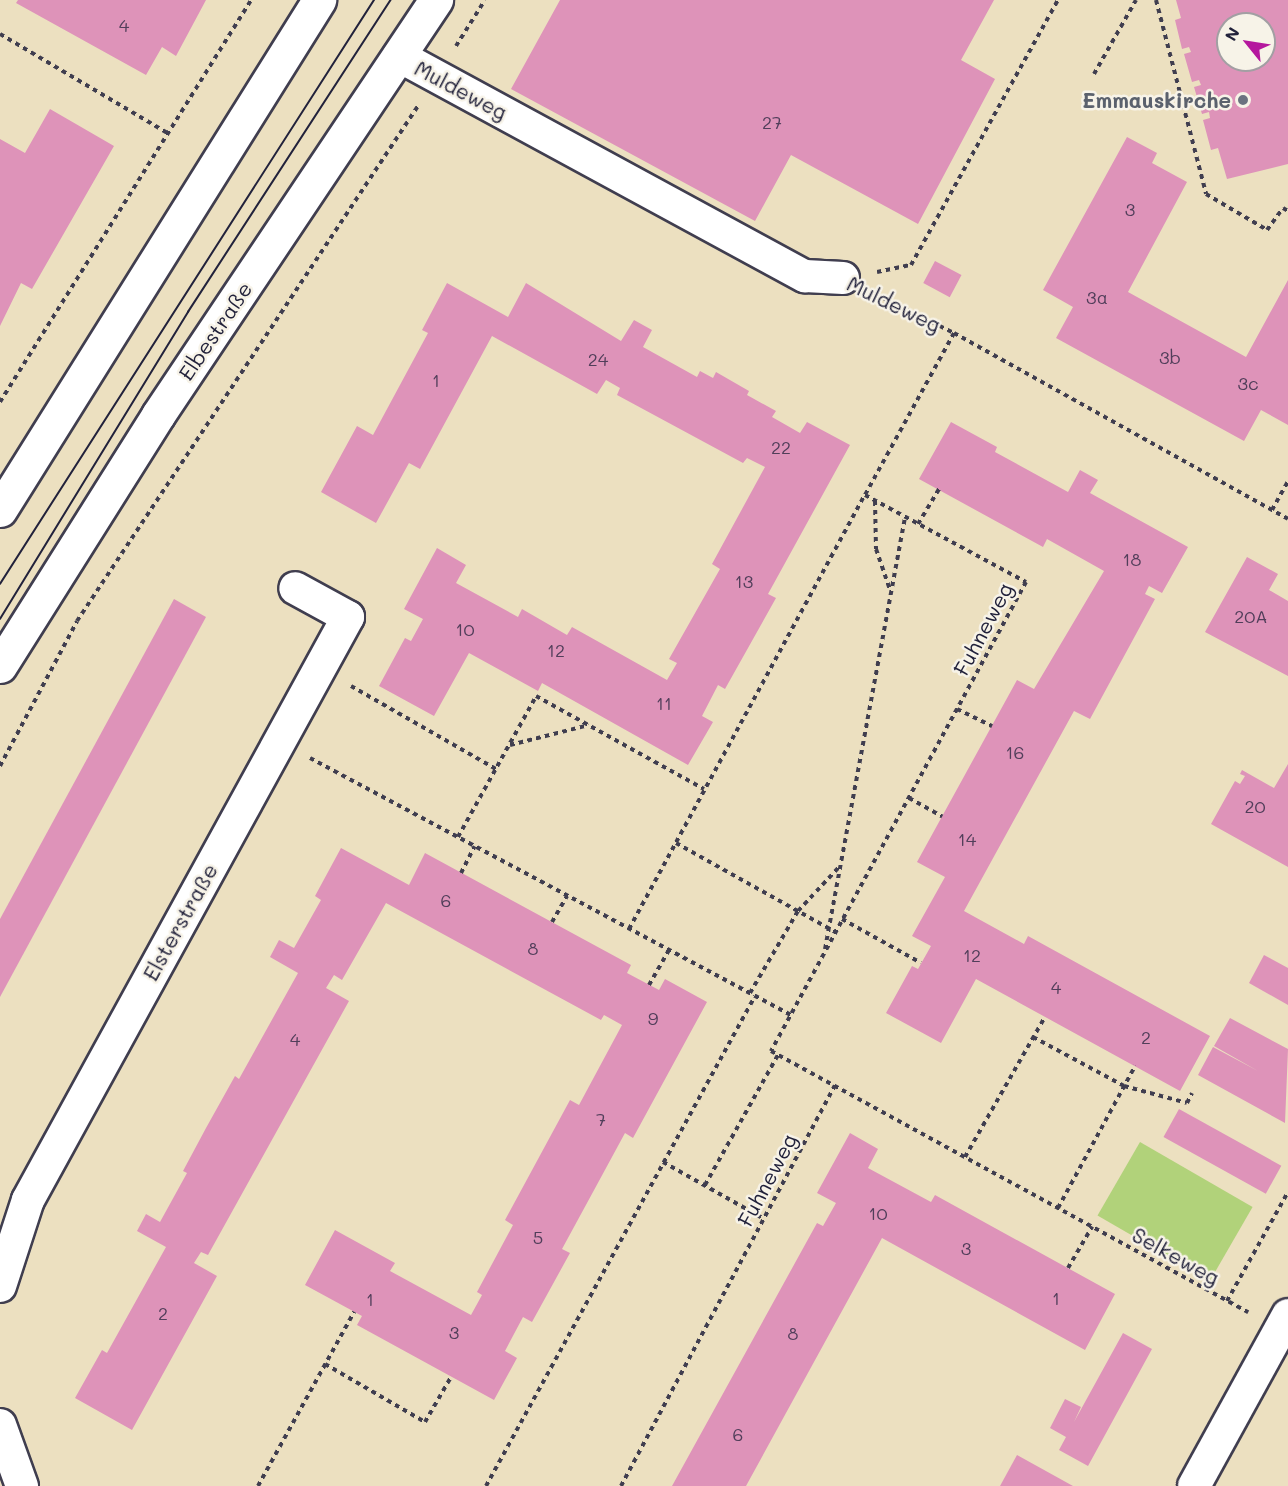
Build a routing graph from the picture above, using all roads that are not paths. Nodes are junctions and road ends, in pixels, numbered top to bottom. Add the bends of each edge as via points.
1 (319, 0) edge
2 (436, 0) edge
3 (399, 56) junction
4 (843, 278) road end
5 (0, 510) edge
6 (295, 588) dead end
7 (0, 666) edge
8 (0, 1286) edge
9 (1284, 1323) edge
10 (0, 1425) edge
11 (22, 1486) edge
12 (1194, 1486) edge

1 - 5 street
2 - 3 street, Elbestraße
3 - 4 street, Muldeweg via 805,276
3 - 7 street, Elbestraße via 152,424
6 - 8 street, Elsterstraße via 348,617 28,1200
9 - 12 street
10 - 11 street

